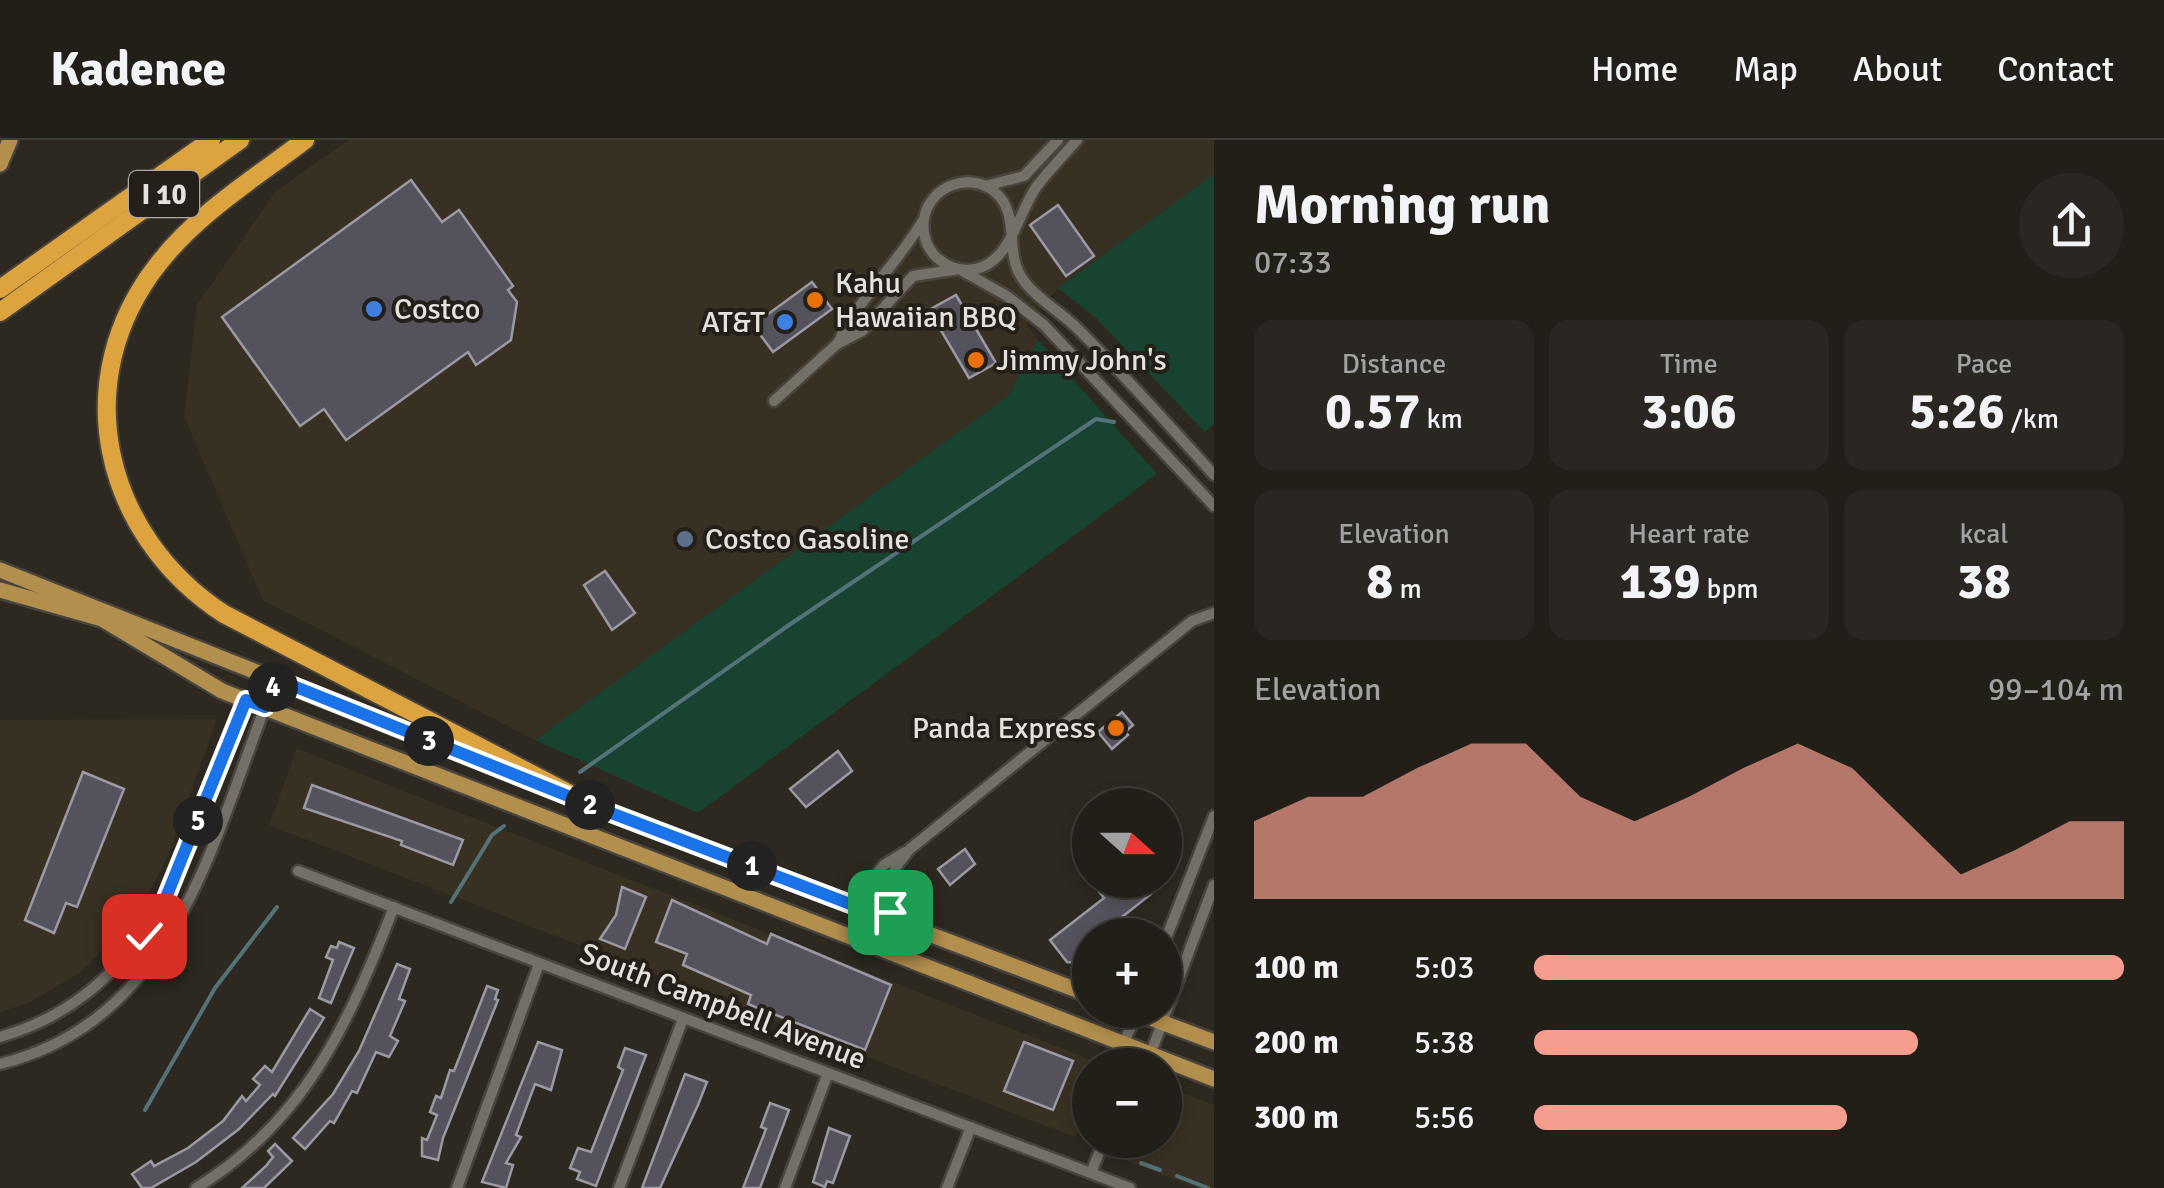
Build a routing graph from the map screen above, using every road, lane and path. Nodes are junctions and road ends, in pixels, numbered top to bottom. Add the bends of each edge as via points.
1 (10, 140) edge
2 (210, 140) edge
3 (240, 140) edge
4 (305, 140) edge
5 (1058, 140) edge
6 (1077, 140) edge
7 (0, 164) edge
8 (985, 186) junction
9 (924, 220) junction
10 (1010, 233) junction
11 (959, 269) junction
12 (0, 289) edge
13 (0, 312) edge
14 (837, 344) junction
15 (774, 401) dead end
16 (1214, 475) edge
17 (1214, 506) edge
18 (0, 570) edge
19 (0, 590) edge
20 (1214, 613) edge
21 (258, 671) junction
22 (276, 679) junction
23 (246, 700) junction
24 (265, 707) junction
25 (598, 808) junction
26 (1214, 816) edge
27 (707, 849) junction
28 (910, 849) junction
29 (298, 871) dead end
30 (695, 878) junction
31 (1214, 885) edge
32 (839, 899) junction
33 (394, 908) junction
34 (1174, 918) edge
35 (900, 923) junction
36 (539, 964) junction
37 (1182, 969) edge
38 (1072, 988) edge
39 (684, 1018) junction
40 (1129, 1028) edge
41 (1178, 1028) edge
42 (0, 1037) edge
43 (1214, 1042) edge
44 (1124, 1045) junction
45 (1124, 1048) edge
46 (1128, 1048) edge
47 (0, 1064) edge
48 (1182, 1070) edge
49 (828, 1073) junction
50 (1214, 1079) edge
51 (971, 1127) junction
52 (1097, 1158) edge
53 (1091, 1172) junction
54 (1111, 1184) edge
55 (196, 1188) edge
56 (457, 1188) edge
57 (619, 1188) edge
58 (784, 1188) edge
59 (947, 1188) edge
60 (1130, 1188) edge

1 - 7 main road
2 - 12 highway, I 10
3 - 13 highway, I 10
4 - 25 highway via 181,238 130,308 114,352 106,407 126,505 161,560 224,614
5 - 8 street via 1024,176
6 - 10 street via 1037,186
8 - 9 street via 961,182 944,189
8 - 10 street via 1008,209
9 - 11 street via 929,248
9 - 14 street
10 - 11 street via 992,262
10 - 16 street via 1023,280 1078,329
11 - 14 street via 913,276 862,331
11 - 17 street via 1044,325
14 - 15 street
18 - 21 main road
19 - 23 main road via 102,619
20 - 28 street via 1178,632
21 - 22 main road
21 - 23 main road
22 - 24 main road
22 - 25 main road
23 - 24 main road
23 - 42 street via 144,936 71,1008
24 - 30 main road
24 - 47 street via 198,882 159,956 110,1009 62,1040
25 - 27 main road
26 - 34 street
27 - 30 main road
27 - 32 main road
28 - 32 street via 884,864 860,894
28 - 35 street via 884,901
29 - 33 street, South Campbell Avenue
30 - 44 main road
31 - 37 street
32 - 35 main road
33 - 36 street, South Campbell Avenue
33 - 55 street via 350,1018 316,1074 270,1129
35 - 38 main road
36 - 39 street, South Campbell Avenue
36 - 56 street
39 - 49 street, South Campbell Avenue
39 - 57 street
40 - 44 street
41 - 43 main road
44 - 45 street
44 - 46 main road
48 - 50 main road
49 - 51 street, South Campbell Avenue
49 - 58 street
51 - 53 street, South Campbell Avenue
51 - 59 street
52 - 53 street
53 - 54 street, South Campbell Avenue
54 - 60 street, South Campbell Avenue

